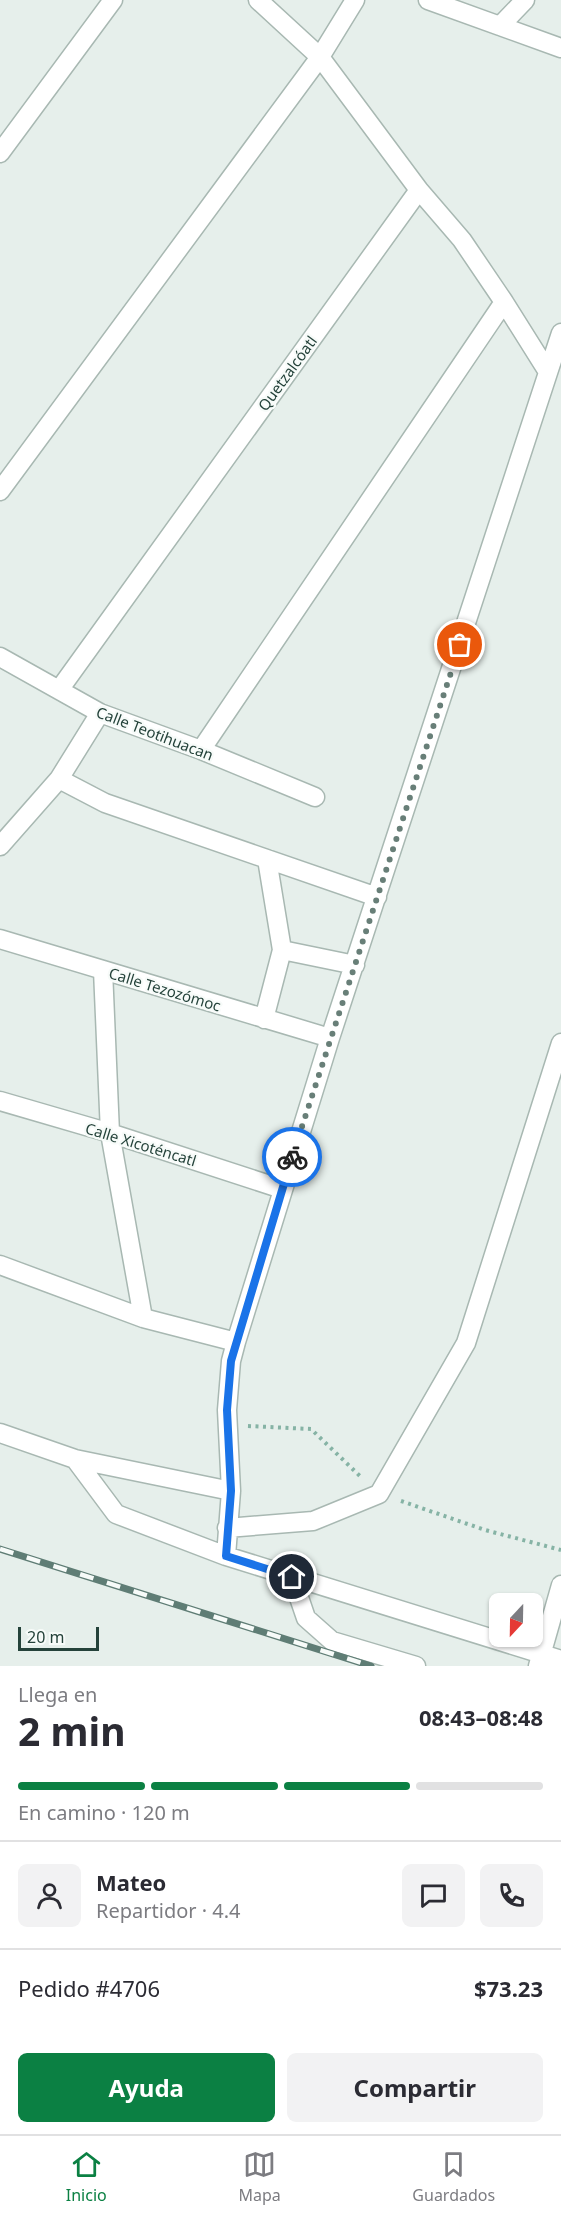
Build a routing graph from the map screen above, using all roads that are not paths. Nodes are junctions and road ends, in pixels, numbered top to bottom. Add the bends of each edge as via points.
1 (113, 0) edge
2 (258, 0) edge
3 (354, 0) edge
4 (428, 0) edge
5 (525, 0) edge
6 (500, 26) junction
7 (561, 48) edge
8 (320, 57) junction
9 (0, 153) edge
10 (419, 190) junction
11 (504, 302) junction
12 (561, 333) edge
13 (548, 372) junction
14 (0, 491) edge
15 (0, 657) edge
16 (58, 690) junction
17 (100, 713) junction
18 (201, 750) junction
19 (59, 779) junction
20 (315, 797) dead end
21 (1, 842) edge
22 (267, 859) junction
23 (378, 897) junction
24 (0, 939) edge
25 (282, 950) junction
26 (355, 965) junction
27 (103, 970) junction
28 (264, 1019) junction
29 (330, 1038) junction
30 (561, 1043) edge
31 (0, 1101) edge
32 (110, 1133) junction
33 (282, 1189) junction
34 (0, 1265) edge
35 (143, 1318) junction
36 (236, 1342) junction
37 (0, 1432) edge
38 (75, 1459) junction
39 (231, 1491) junction
40 (227, 1528) junction
41 (226, 1556) junction
42 (292, 1577) junction
43 (561, 1585) edge
44 (540, 1660) edge
45 (561, 1660) edge
46 (416, 1666) edge

1 - 9 street
2 - 8 street
3 - 8 street
4 - 6 street
5 - 6 street
6 - 7 street
8 - 10 street
8 - 14 street
10 - 11 street via 462,240
10 - 16 street, Quetzalcóatl
11 - 13 street
11 - 18 street
12 - 13 street
13 - 23 street
15 - 16 street, Calle Teotihuacan
16 - 17 street, Calle Teotihuacan
17 - 18 street, Calle Teotihuacan
17 - 19 street
18 - 20 street, Calle Teotihuacan
19 - 21 street
19 - 22 street via 105,803
22 - 23 street
22 - 25 street
23 - 26 street
24 - 27 street, Calle Tezozómoc
25 - 26 street
25 - 28 street
26 - 29 street
27 - 28 street, Calle Tezozómoc
27 - 32 street
28 - 29 street, Calle Tezozómoc
29 - 33 street
30 - 40 street via 466,1343 379,1494 313,1521
31 - 32 street, Calle Xicoténcatl
32 - 33 street, Calle Xicoténcatl
32 - 35 street
33 - 36 street
34 - 35 street
35 - 36 street
36 - 39 street via 227,1410
37 - 38 street
38 - 39 street
38 - 41 street via 116,1514
39 - 40 street
40 - 41 street
41 - 42 street
42 - 44 street
42 - 46 street via 306,1618 332,1641
43 - 44 street
44 - 45 street

